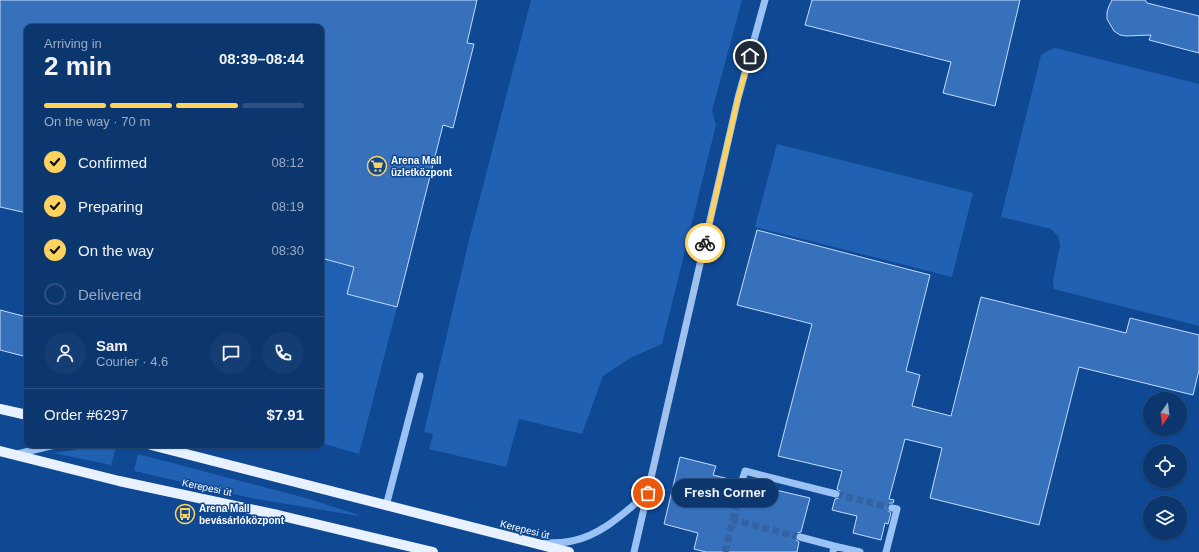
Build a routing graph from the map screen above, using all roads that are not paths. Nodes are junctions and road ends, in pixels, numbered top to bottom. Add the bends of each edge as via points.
1 (765, 0) edge
2 (420, 376) dead end
3 (0, 409) edge
4 (24, 414) edge
5 (42, 448) edge
6 (168, 448) edge
7 (0, 451) edge
8 (15, 454) junction
9 (742, 481) dead end
10 (648, 493) junction
11 (836, 494) tunnel mouth
12 (386, 506) junction
13 (895, 509) dead end
14 (800, 537) tunnel mouth
15 (532, 543) junction
16 (834, 549) edge
17 (433, 552) edge
18 (569, 552) edge
19 (634, 552) edge
20 (860, 552) edge
21 (886, 552) edge

1 - 10 lane via 738,98
2 - 12 lane
3 - 4 main road
5 - 8 lane
6 - 12 main road, Kerepesi út
7 - 8 main road, Kerepesi út
8 - 17 main road, Kerepesi út via 119,481
9 - 11 lane via 745,471
10 - 15 lane via 615,520 585,537 561,543
10 - 19 lane
12 - 15 main road, Kerepesi út
13 - 21 lane
14 - 16 lane
15 - 18 main road, Kerepesi út
16 - 20 lane

